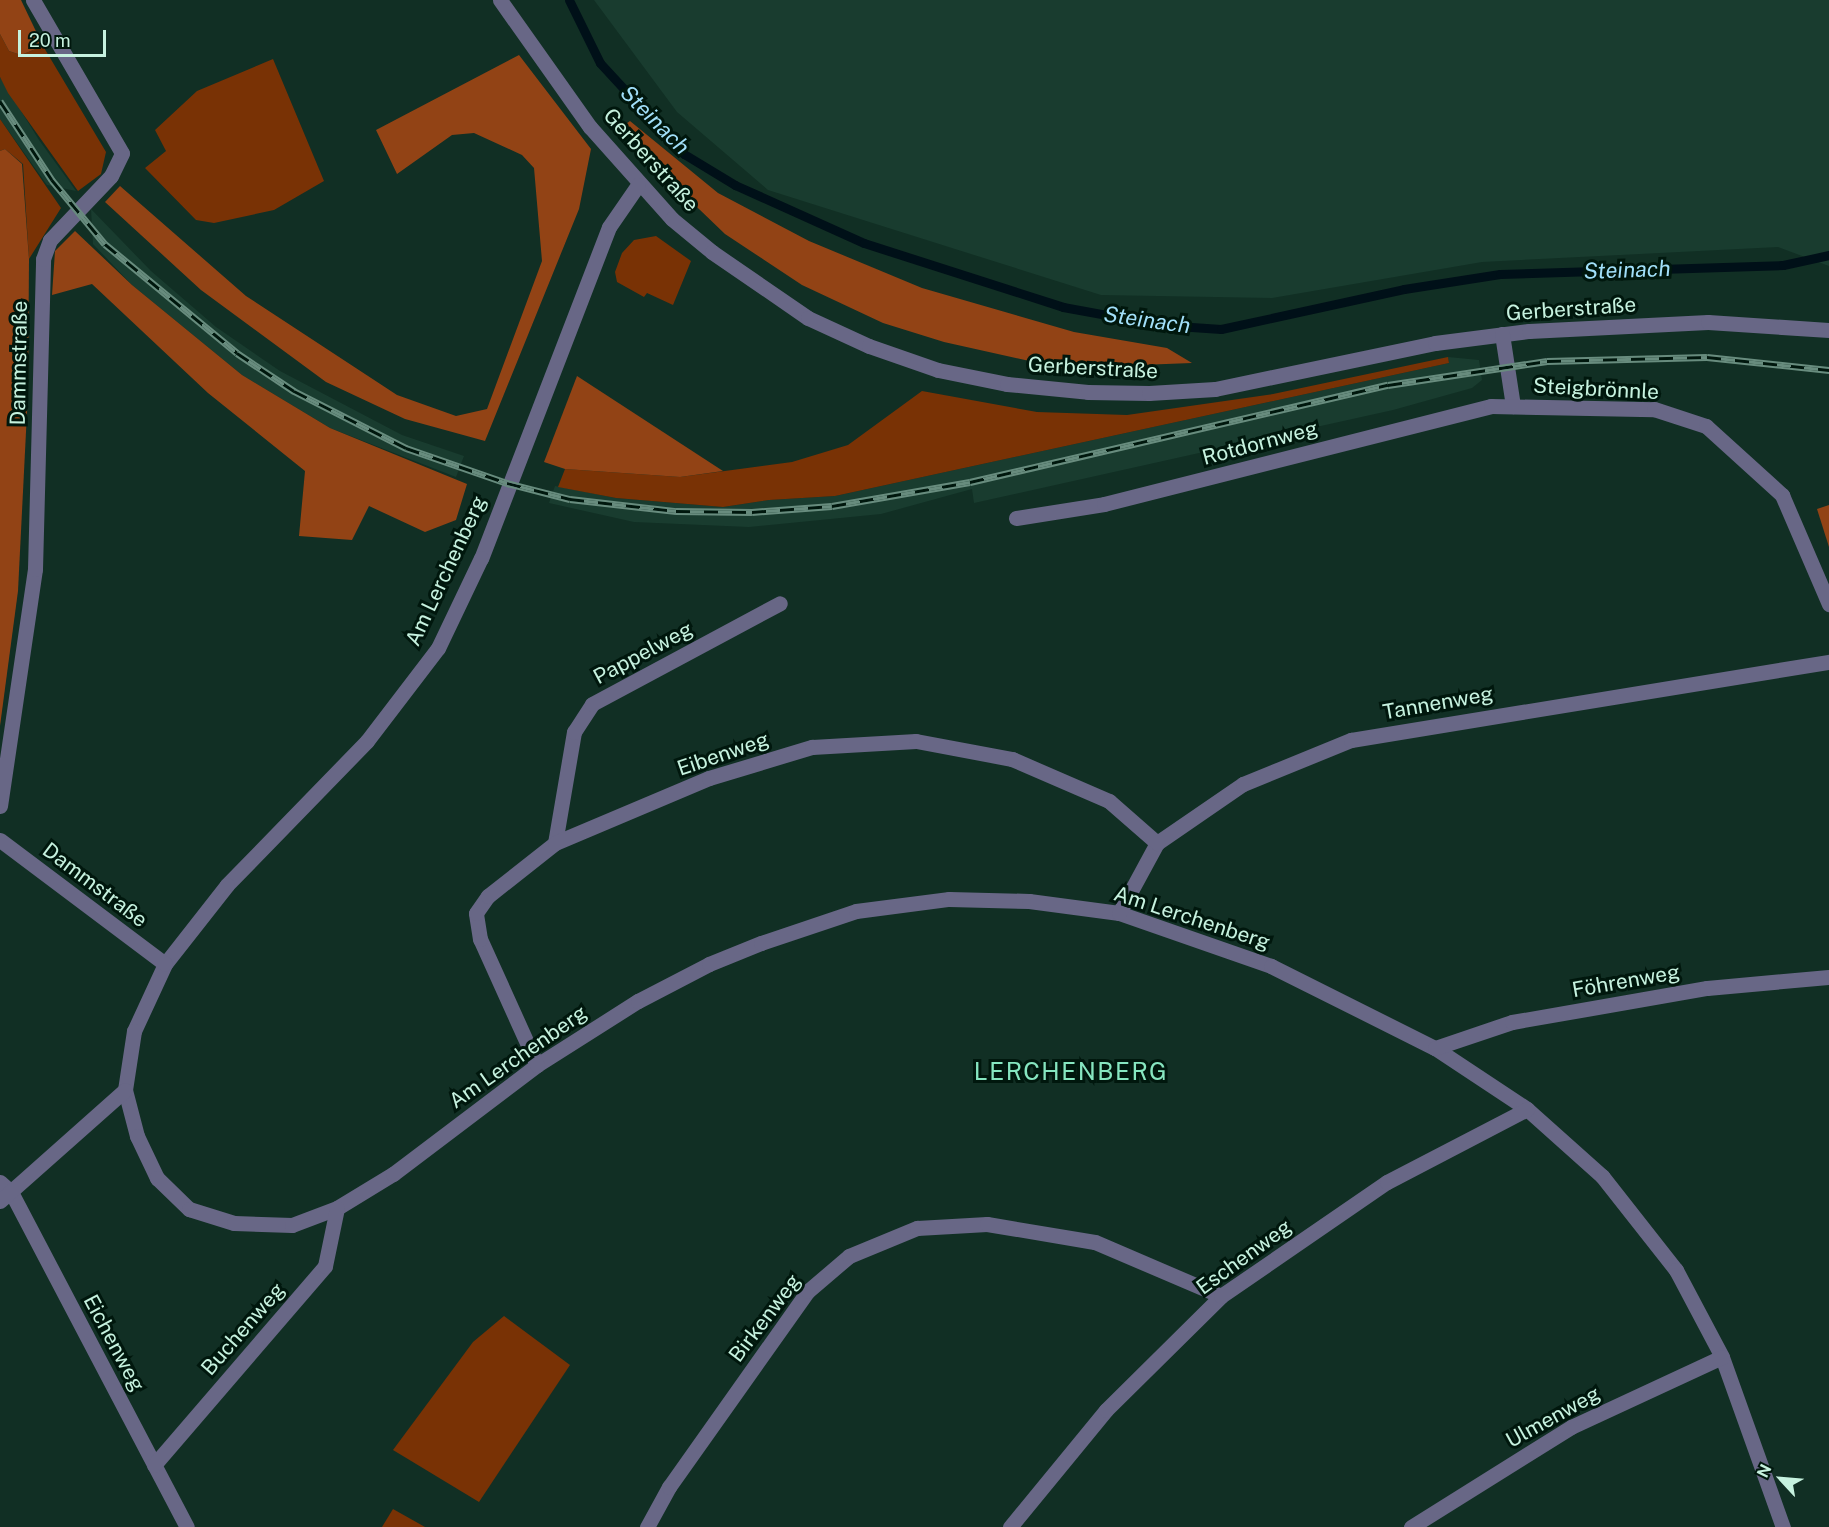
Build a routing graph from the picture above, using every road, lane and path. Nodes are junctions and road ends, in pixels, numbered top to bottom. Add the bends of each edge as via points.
1 (33, 0) edge
2 (500, 0) edge
3 (638, 185) junction
4 (1829, 330) edge
5 (1502, 334) junction
6 (1513, 406) junction
7 (1016, 518) dead end
8 (780, 603) dead end
9 (1829, 604) edge
10 (1829, 662) edge
11 (0, 806) edge
12 (0, 840) edge
13 (555, 843) junction
14 (1157, 843) junction
15 (1119, 913) junction
16 (165, 964) junction
17 (1829, 977) edge
18 (1434, 1048) junction
19 (537, 1065) junction
20 (125, 1090) junction
21 (1527, 1109) junction
22 (4, 1192) edge
23 (337, 1208) junction
24 (1221, 1296) junction
25 (1722, 1357) junction
26 (154, 1465) junction
27 (187, 1527) edge
28 (647, 1527) edge
29 (1010, 1527) edge
30 (1411, 1527) edge
31 (1783, 1527) edge

1 - 11 street, Dammstraße via 122,153 120,163 50,240 43,259 34,569
2 - 3 street, Gerberstraße via 590,127
3 - 5 street, Gerberstraße via 712,252 808,318 868,346 938,370 1007,384 1088,392 1215,389 1435,343
3 - 16 street, Am Lerchenberg via 609,227 481,558 438,648 367,741 227,885
4 - 5 street, Gerberstraße via 1708,322
5 - 6 street, Steigbrönnle
6 - 7 street, Rotdornweg via 1491,406 1433,418 1104,504
6 - 9 street, Steigbrönnle via 1654,409 1706,426 1782,495
8 - 13 street, Pappelweg via 592,704 574,732
10 - 14 street, Tannenweg via 1350,740 1243,784
12 - 16 street, Dammstraße
13 - 14 street, Eibenweg via 709,777 812,747 916,741 1011,759 1033,768 1108,801
13 - 19 street, Eibenweg via 488,896 476,913 480,939
14 - 15 street, Tannenweg
15 - 18 street, Am Lerchenberg via 1271,966
15 - 19 street, Am Lerchenberg via 1029,901 949,899 856,910 710,964 638,1001
16 - 20 street, Am Lerchenberg via 134,1030
17 - 18 street, Föhrenweg via 1707,988 1512,1022
18 - 21 street, Am Lerchenberg
19 - 23 street, Am Lerchenberg via 393,1174
20 - 22 street
20 - 23 street, Am Lerchenberg via 137,1136 157,1178 189,1209 234,1223 292,1226
21 - 24 street, Eschenweg via 1387,1182
21 - 25 street, Am Lerchenberg via 1602,1176 1663,1253
22 - 26 street, Eichenweg
23 - 26 street, Buchenweg via 326,1266
24 - 28 street, Birkenweg via 1095,1242 987,1224 917,1228 849,1256 807,1291 669,1487
24 - 29 street, Eschenweg via 1106,1410
25 - 30 street, Ulmenweg via 1571,1427
25 - 31 street, Am Lerchenberg
26 - 27 street, Eichenweg

